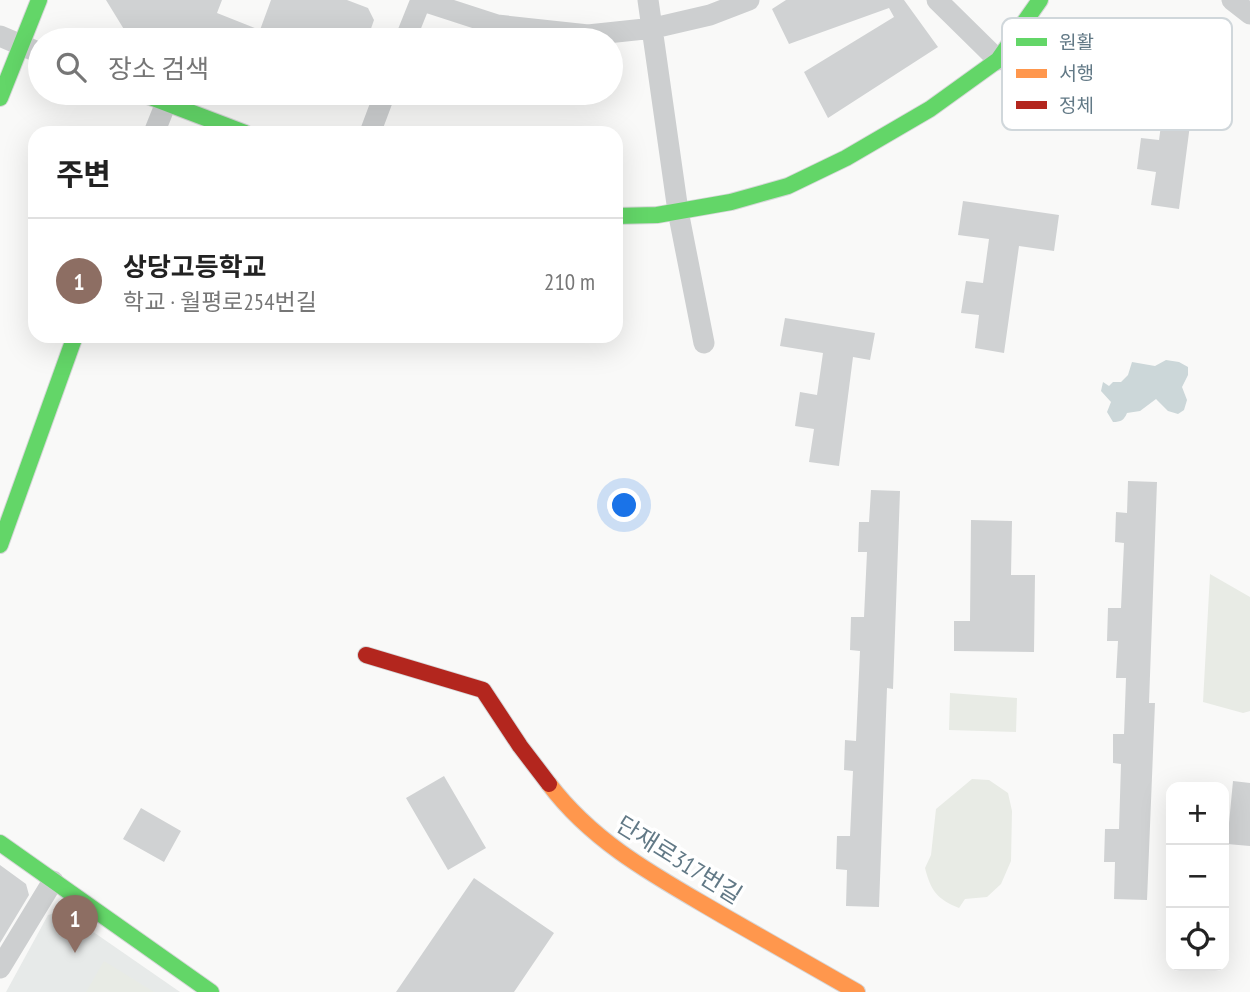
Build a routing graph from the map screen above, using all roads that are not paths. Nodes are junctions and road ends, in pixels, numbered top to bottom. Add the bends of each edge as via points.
1 (39, 0) edge
2 (420, 0) edge
3 (649, 0) edge
4 (749, 0) edge
5 (937, 0) edge
6 (1040, 0) edge
7 (1232, 0) edge
8 (1250, 14) edge
9 (1027, 18) edge
10 (34, 28) edge
11 (410, 28) edge
12 (524, 28) edge
13 (654, 28) junction
14 (623, 31) edge
15 (0, 36) edge
16 (28, 48) edge
17 (28, 54) edge
18 (1002, 54) edge
19 (998, 60) junction
20 (0, 98) edge
21 (165, 105) edge
22 (171, 105) edge
23 (380, 105) edge
24 (157, 126) edge
25 (227, 126) edge
26 (372, 126) edge
27 (678, 211) junction
28 (623, 216) edge
29 (72, 343) edge
30 (704, 343) dead end
31 (0, 545) edge
32 (366, 655) dead end
33 (0, 843) edge
34 (53, 881) junction
35 (0, 968) edge
36 (211, 992) edge
37 (857, 992) edge

1 - 10 street
2 - 11 street
2 - 12 street via 497,25
3 - 13 street
4 - 13 street
5 - 19 street
6 - 9 street
7 - 8 street
13 - 14 street
13 - 27 street
15 - 16 street
17 - 20 street
18 - 19 street
19 - 27 street via 930,109 788,186
21 - 24 street
22 - 25 street
23 - 26 street
27 - 28 street
27 - 30 street
29 - 31 street
32 - 37 street, 단재로317번길 via 483,690 561,800 604,842 658,879
33 - 34 street
34 - 35 street
34 - 36 street

